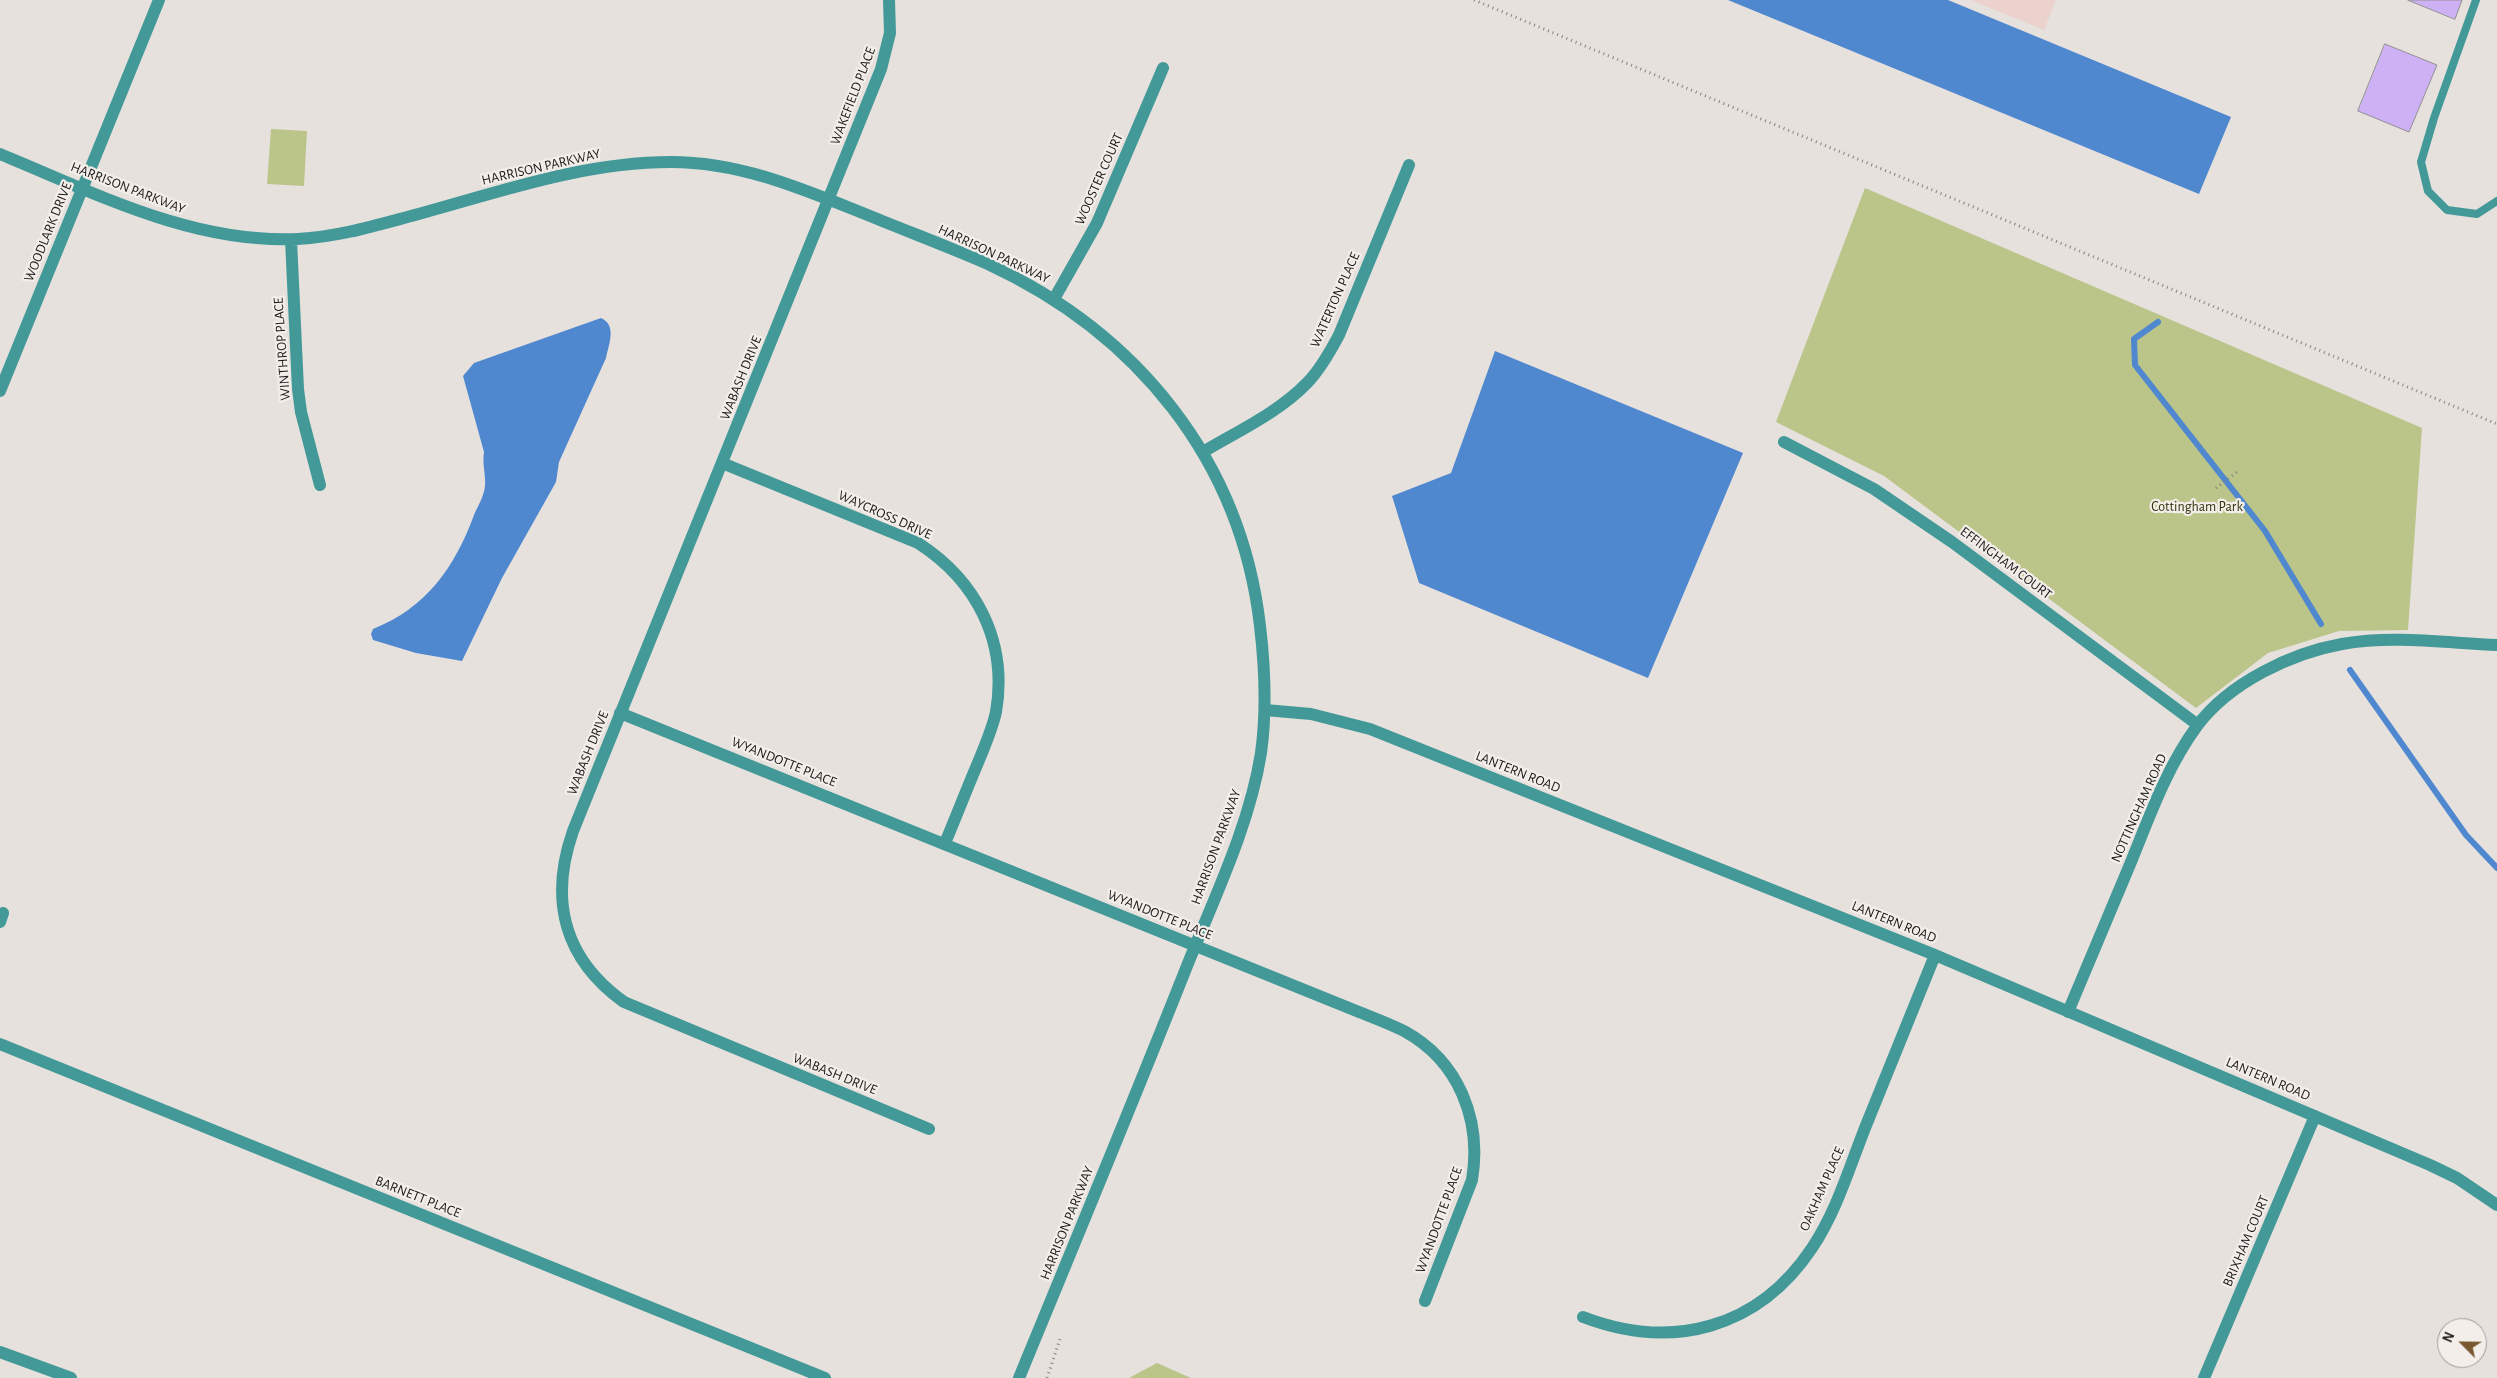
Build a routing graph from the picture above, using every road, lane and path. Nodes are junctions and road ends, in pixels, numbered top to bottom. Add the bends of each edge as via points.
1 (158, 0) edge
2 (889, 0) edge
3 (1474, 0) edge
4 (2476, 0) edge
5 (1163, 68) dead end
6 (0, 154) edge
7 (1409, 165) dead end
8 (82, 187) junction
9 (829, 200) junction
10 (2497, 201) edge
11 (291, 240) junction
12 (1054, 299) junction
13 (0, 391) edge
14 (2497, 424) edge
15 (1784, 442) dead end
16 (1203, 452) junction
17 (722, 464) junction
18 (2237, 472) dead end
19 (320, 485) dead end
20 (2216, 488) dead end
21 (2497, 645) edge
22 (1265, 710) junction
23 (620, 713) junction
24 (2198, 725) junction
25 (945, 843) junction
26 (1195, 946) junction
27 (1935, 955) junction
28 (2068, 1012) junction
29 (0, 1044) edge
30 (2315, 1116) junction
31 (929, 1129) dead end
32 (2497, 1204) edge
33 (1425, 1301) dead end
34 (1583, 1317) dead end
35 (1061, 1336) dead end
36 (0, 1352) edge
37 (71, 1378) edge
38 (825, 1378) edge
39 (1019, 1378) edge
40 (1047, 1378) edge
41 (2204, 1378) edge

1 - 8 street, WOODLARK DRIVE
2 - 9 street, WAKEFIELD PLACE via 890,32 885,55
3 - 14 path
4 - 10 lane via 2421,162 2428,191 2447,210 2477,214
5 - 12 street, WOOSTER COURT via 1097,223
6 - 8 street, HARRISON PARKWAY
7 - 16 street, WATERTON PLACE via 1327,357 1307,383 1288,400
8 - 11 street, HARRISON PARKWAY via 188,227
8 - 13 street, WOODLARK DRIVE
9 - 11 street, HARRISON PARKWAY via 743,169 692,162 640,163 567,174 351,232
9 - 12 street, HARRISON PARKWAY via 978,260
9 - 17 street, WABASH DRIVE
11 - 19 street, WINTHROP PLACE via 298,389
12 - 16 street, HARRISON PARKWAY via 1124,354 1181,418
15 - 24 street, EFFINGHAM COURT via 1874,489 1952,542
16 - 22 street, HARRISON PARKWAY via 1234,517 1248,559 1264,657
17 - 23 street, WABASH DRIVE
17 - 25 street, WAYCROSS DRIVE via 918,544 954,571 973,594 995,649 996,712
18 - 20 path
21 - 24 street, NOTTINGHAM ROAD via 2392,640 2328,647 2289,659 2261,673 2226,698
22 - 26 street, HARRISON PARKWAY via 1260,758 1247,813
22 - 27 street, LANTERN ROAD via 1311,714 1370,729
23 - 25 street, WYANDOTTE PLACE
23 - 31 street, WABASH DRIVE via 573,831 561,874 565,918 576,949 589,969 610,992 635,1008
24 - 28 street, NOTTINGHAM ROAD via 2166,781
25 - 26 street, WYANDOTTE PLACE
26 - 33 street, WYANDOTTE PLACE via 1404,1031 1435,1054 1454,1078 1472,1121 1475,1160 1462,1210
26 - 39 street, HARRISON PARKWAY
27 - 28 street, LANTERN ROAD
27 - 34 street, OAKHAM PLACE via 1826,1225 1798,1269 1746,1312 1684,1332 1631,1332
28 - 30 street, LANTERN ROAD
29 - 38 street, BARNETT PLACE
30 - 32 street, LANTERN ROAD via 2457,1178
30 - 41 street, BRIXHAM COURT
35 - 40 path
36 - 37 street

